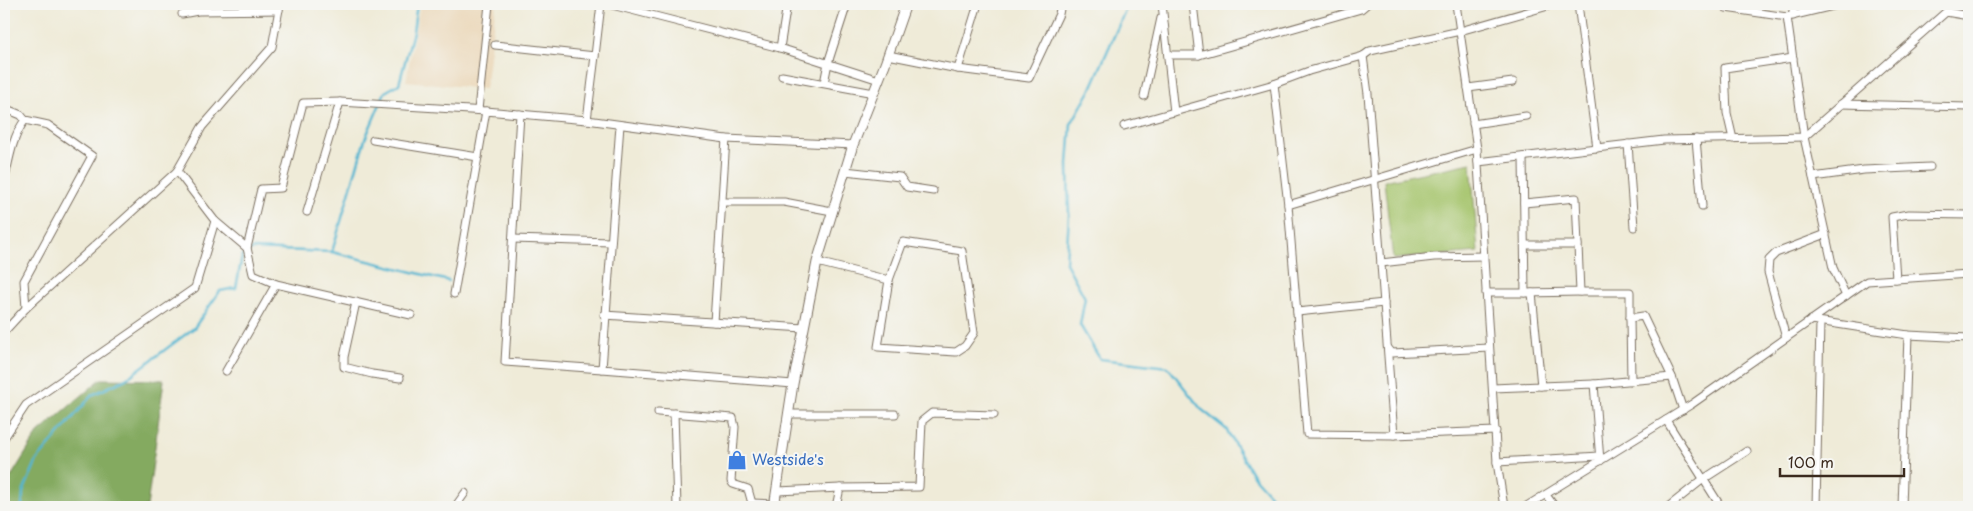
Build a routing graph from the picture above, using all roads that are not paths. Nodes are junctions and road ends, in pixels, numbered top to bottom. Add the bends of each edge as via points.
1 (489, 4) edge
2 (600, 4) edge
3 (608, 4) edge
4 (787, 4) edge
5 (847, 4) edge
6 (906, 4) edge
7 (978, 4) edge
8 (1061, 4) edge
9 (1193, 4) edge
10 (1367, 4) edge
11 (1456, 4) edge
12 (1555, 4) edge
13 (1578, 4) edge
14 (1721, 4) edge
15 (1793, 4) edge
16 (1840, 4) edge
17 (1947, 4) edge
18 (1539, 6) edge
19 (280, 7) edge
20 (1162, 7) edge
21 (1946, 12) junction
22 (182, 14) dead end
23 (1790, 16) junction
24 (1969, 16) edge
25 (1460, 31) junction
26 (494, 45) dead end
27 (780, 48) junction
28 (888, 55) junction
29 (1199, 55) junction
30 (595, 56) junction
31 (1168, 56) junction
32 (1363, 56) junction
33 (1792, 58) junction
34 (828, 64) junction
35 (958, 69) junction
36 (782, 76) dead end
37 (879, 80) junction
38 (1513, 82) dead end
39 (824, 83) junction
40 (1274, 84) junction
41 (1468, 88) junction
42 (874, 93) junction
43 (1144, 96) dead end
44 (340, 102) junction
45 (1841, 104) junction
46 (1969, 107) edge
47 (4, 108) edge
48 (482, 110) junction
49 (1174, 112) junction
50 (520, 114) junction
51 (1526, 116) dead end
52 (25, 120) junction
53 (587, 120) junction
54 (1474, 124) junction
55 (620, 125) junction
56 (1124, 126) dead end
57 (1804, 137) junction
58 (1733, 138) junction
59 (726, 139) junction
60 (1696, 139) junction
61 (373, 140) dead end
62 (1628, 144) junction
63 (853, 145) junction
64 (1597, 148) junction
65 (1477, 149) junction
66 (478, 157) junction
67 (1524, 157) junction
68 (1478, 162) junction
69 (1930, 167) dead end
70 (845, 170) junction
71 (177, 171) junction
72 (1813, 177) junction
73 (1374, 179) junction
74 (4, 182) edge
75 (933, 192) dead end
76 (722, 202) junction
77 (1524, 203) junction
78 (1288, 205) junction
79 (1702, 206) dead end
80 (832, 211) junction
81 (307, 212) dead end
82 (1969, 215) edge
83 (215, 221) junction
84 (1634, 227) dead end
85 (1826, 234) junction
86 (512, 239) junction
87 (610, 242) junction
88 (1525, 245) junction
89 (1578, 245) junction
90 (247, 248) junction
91 (1484, 256) junction
92 (817, 262) junction
93 (1381, 263) junction
94 (1969, 274) edge
95 (1896, 279) junction
96 (889, 280) junction
97 (276, 284) junction
98 (1580, 292) junction
99 (1529, 293) junction
100 (454, 294) dead end
101 (1486, 294) junction
102 (1846, 296) junction
103 (356, 302) junction
104 (1384, 303) junction
105 (26, 308) junction
106 (1297, 312) junction
107 (411, 315) dead end
108 (604, 315) junction
109 (1630, 318) junction
110 (1811, 320) junction
111 (714, 322) junction
112 (1820, 322) junction
113 (804, 328) junction
114 (4, 332) edge
115 (1908, 335) junction
116 (1786, 338) junction
117 (1969, 338) edge
118 (1387, 347) junction
119 (1490, 348) junction
120 (602, 370) junction
121 (226, 371) dead end
122 (1672, 377) junction
123 (400, 378) dead end
124 (1631, 381) junction
125 (793, 384) junction
126 (1594, 384) junction
127 (1541, 386) junction
128 (1493, 388) junction
129 (1683, 410) junction
130 (658, 412) dead end
131 (674, 413) junction
132 (789, 414) junction
133 (895, 414) dead end
134 (994, 415) dead end
135 (1666, 420) junction
136 (1496, 431) junction
137 (1394, 434) junction
138 (4, 438) edge
139 (1747, 451) dead end
140 (1600, 459) junction
141 (1497, 462) junction
142 (1704, 479) junction
143 (840, 488) junction
144 (778, 491) junction
145 (465, 493) dead end
146 (1546, 495) junction
147 (752, 505) edge
148 (775, 506) edge
149 (454, 507) edge
150 (677, 507) edge
151 (836, 507) edge
152 (1504, 507) edge
153 (1525, 507) edge
154 (1554, 507) edge
155 (1668, 507) edge
156 (1721, 507) edge
157 (1816, 507) edge
158 (1902, 507) edge

1 - 48 street
2 - 30 street
3 - 27 street
4 - 27 street
5 - 34 street
6 - 28 main road
7 - 35 street
8 - 35 street via 1029,78
9 - 29 street
10 - 29 street via 1361,9
11 - 25 street
12 - 18 street
13 - 64 street
14 - 23 street via 1726,8
15 - 23 street
16 - 23 street
17 - 21 street
18 - 25 street
19 - 22 street
19 - 71 street via 272,47 202,127
20 - 31 street
20 - 43 street
21 - 24 street
21 - 45 street
23 - 33 street
25 - 32 street via 1370,51
25 - 41 street
26 - 30 street
27 - 34 street
28 - 35 street
28 - 37 main road
29 - 31 street
30 - 53 street
31 - 49 street
32 - 40 street
32 - 73 street
33 - 57 street
33 - 58 street via 1726,68 1727,113
34 - 37 street
34 - 39 street
36 - 39 street
37 - 42 main road
38 - 41 street
39 - 42 street
40 - 49 street
40 - 78 street
41 - 54 street
42 - 63 main road
44 - 48 street
44 - 81 street
44 - 90 street via 303,104 281,188 261,189
45 - 46 street
45 - 57 street
47 - 52 street via 22,115
48 - 50 street
48 - 66 street
49 - 56 street
50 - 53 street
50 - 86 street
51 - 54 street
52 - 74 street via 11,152
52 - 105 street via 48,126 92,156 24,281
53 - 55 street
54 - 65 street
55 - 59 street
55 - 87 street
57 - 58 street
57 - 72 street
58 - 60 street
59 - 63 street
59 - 76 street
60 - 62 street
60 - 79 street
61 - 66 street
62 - 64 street
62 - 84 street
63 - 70 main road
64 - 67 street
65 - 68 street
65 - 73 street
66 - 100 street
67 - 68 street
67 - 77 street
68 - 91 street
69 - 72 street via 1864,170
70 - 75 street via 900,177 907,187
70 - 80 main road
71 - 83 street
71 - 105 street
72 - 85 street
73 - 78 street
73 - 93 street
76 - 80 street via 784,202
76 - 111 street
77 - 88 street
77 - 89 street via 1576,198
78 - 106 street
80 - 92 main road
82 - 95 street via 1908,214 1892,217
83 - 90 street
83 - 138 street via 195,288 26,406
85 - 102 street via 1833,268
85 - 116 street via 1776,252 1769,260 1768,272
86 - 87 street
86 - 120 street via 505,362
87 - 108 street
88 - 89 street
88 - 99 street
89 - 98 street
90 - 97 street via 253,274
91 - 93 street
91 - 101 street
92 - 96 street
92 - 113 main road
93 - 104 street
94 - 95 street
95 - 102 street via 1867,281
96 - 96 street via 878,347 956,352 965,346 974,333 962,251 903,242
97 - 103 street
97 - 121 street
98 - 99 street
98 - 109 street via 1630,292
99 - 101 street
99 - 127 street
101 - 119 street
102 - 110 street
103 - 107 street
103 - 123 street via 344,367
104 - 106 street
104 - 118 street
105 - 114 street
106 - 137 street via 1307,434
108 - 111 street
108 - 120 street
109 - 122 street via 1643,316
109 - 124 street
110 - 112 street
110 - 116 street
111 - 113 street
112 - 115 street
112 - 157 street
113 - 125 main road
115 - 117 street
115 - 158 street
116 - 129 street
118 - 119 street via 1392,354
118 - 137 street
119 - 128 street
120 - 125 street
122 - 124 street
122 - 129 street
124 - 126 street
125 - 132 main road
126 - 127 street
126 - 140 street
127 - 128 street
128 - 136 street
129 - 135 street
130 - 131 street
131 - 147 street via 733,418 731,481 748,489
131 - 150 street
132 - 133 street
132 - 144 main road
134 - 143 street via 932,413 922,421 919,487
135 - 140 street
135 - 142 street
136 - 137 street
136 - 141 street
139 - 142 street
140 - 141 street
140 - 146 street
141 - 152 street
142 - 155 street
142 - 156 street
143 - 144 street
143 - 151 street
144 - 148 main road
145 - 149 street
146 - 153 street
146 - 154 street
147 - 148 street

